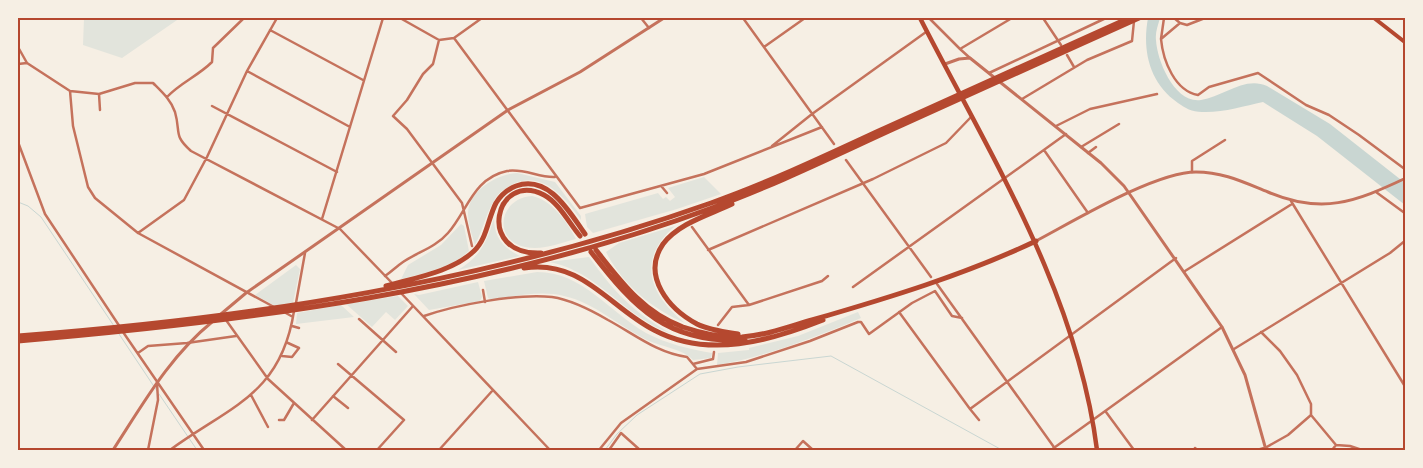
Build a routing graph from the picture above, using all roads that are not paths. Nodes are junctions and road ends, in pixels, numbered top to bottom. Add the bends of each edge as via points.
1 (244, 18) edge
2 (277, 18) edge
3 (383, 18) edge
4 (400, 18) edge
5 (482, 18) edge
6 (641, 18) edge
7 (664, 18) edge
8 (743, 18) edge
9 (805, 18) edge
10 (920, 18) edge
11 (929, 18) edge
12 (1012, 18) edge
13 (1043, 18) edge
14 (1106, 18) edge
15 (1129, 18) edge
16 (1137, 18) edge
17 (1164, 18) edge
18 (1174, 18) edge
19 (1205, 18) edge
20 (1374, 18) edge
21 (1180, 23) junction
22 (649, 28) junction
23 (270, 30) junction
24 (927, 31) junction
25 (454, 38) junction
26 (1161, 39) junction
27 (439, 40) junction
28 (1058, 40) junction
29 (1406, 43) edge
30 (18, 46) edge
31 (1061, 46) dead end
32 (764, 47) junction
33 (960, 49) junction
34 (1067, 56) dead end
35 (970, 58) junction
36 (27, 63) junction
37 (18, 64) edge
38 (945, 64) junction
39 (1074, 68) junction
40 (247, 71) junction
41 (989, 73) junction
42 (364, 81) junction
43 (70, 91) junction
44 (99, 94) junction
45 (1157, 94) dead end
46 (167, 97) junction
47 (1022, 99) junction
48 (946, 103) junction
49 (212, 106) dead end
50 (100, 110) dead end
51 (508, 110) junction
52 (227, 113) junction
53 (812, 114) junction
54 (972, 116) junction
55 (1119, 124) dead end
56 (1056, 126) junction
57 (350, 127) junction
58 (822, 127) junction
59 (1066, 134) junction
60 (1226, 140) dead end
61 (18, 142) edge
62 (834, 144) dead end
63 (771, 147) junction
64 (1081, 147) junction
65 (1096, 147) dead end
66 (1044, 150) junction
67 (1088, 152) junction
68 (206, 157) junction
69 (846, 160) dead end
70 (432, 164) junction
71 (1406, 170) edge
72 (336, 172) junction
73 (1192, 172) junction
74 (555, 176) junction
75 (1004, 178) junction
76 (1406, 178) edge
77 (863, 183) junction
78 (770, 185) junction
79 (662, 187) junction
80 (1376, 192) junction
81 (667, 193) dead end
82 (1131, 194) junction
83 (1292, 202) junction
84 (463, 209) junction
85 (1089, 214) junction
86 (1406, 214) edge
87 (322, 219) junction
88 (692, 227) dead end
89 (340, 230) junction
90 (138, 233) junction
91 (1406, 240) edge
92 (1036, 241) junction
93 (472, 246) dead end
94 (909, 247) junction
95 (593, 250) junction
96 (708, 250) junction
97 (551, 252) junction
98 (305, 253) junction
99 (1176, 258) junction
100 (1185, 271) junction
101 (497, 273) junction
102 (385, 276) junction
103 (828, 276) dead end
104 (931, 277) dead end
105 (1340, 282) junction
106 (937, 284) dead end
107 (408, 285) junction
108 (853, 287) dead end
109 (483, 290) dead end
110 (246, 293) junction
111 (485, 302) junction
112 (749, 304) junction
113 (413, 306) junction
114 (846, 311) junction
115 (899, 312) junction
116 (222, 313) junction
117 (424, 316) junction
118 (293, 317) junction
119 (359, 318) dead end
120 (962, 318) junction
121 (718, 325) dead end
122 (292, 326) junction
123 (1222, 327) junction
124 (299, 328) dead end
125 (106, 331) junction
126 (1260, 332) junction
127 (757, 335) junction
128 (18, 336) edge
129 (236, 336) junction
130 (1071, 336) junction
131 (382, 340) junction
132 (763, 340) junction
133 (18, 341) edge
134 (287, 342) junction
135 (187, 343) junction
136 (1234, 349) junction
137 (396, 352) dead end
138 (714, 352) dead end
139 (138, 353) junction
140 (282, 356) junction
141 (338, 364) dead end
142 (693, 364) junction
143 (697, 369) junction
144 (351, 376) junction
145 (268, 379) junction
146 (157, 382) junction
147 (1008, 382) junction
148 (1406, 388) edge
149 (493, 390) junction
150 (251, 395) junction
151 (333, 396) junction
152 (294, 403) junction
153 (348, 408) dead end
154 (970, 409) junction
155 (1106, 412) junction
156 (1312, 415) junction
157 (279, 420) dead end
158 (312, 420) junction
159 (979, 420) dead end
160 (1093, 421) junction
161 (268, 427) dead end
162 (193, 435) junction
163 (1336, 445) junction
164 (1056, 449) edge
165 (1265, 449) edge
166 (113, 450) edge
167 (148, 450) edge
168 (170, 450) edge
169 (204, 450) edge
170 (346, 450) edge
171 (377, 450) edge
172 (440, 450) edge
173 (550, 450) edge
174 (599, 450) edge
175 (609, 450) edge
176 (640, 450) edge
177 (795, 450) edge
178 (814, 450) edge
179 (1051, 450) edge
180 (1096, 450) edge
181 (1134, 450) edge
182 (1258, 450) edge
183 (1332, 450) edge
184 (1362, 450) edge

1 - 46 street via 213,48 212,62
2 - 23 street
3 - 42 street
4 - 27 street
5 - 25 street
6 - 22 street
7 - 22 street
8 - 32 street
9 - 32 street
10 - 24 highway
11 - 33 street
12 - 33 street
13 - 28 street
14 - 28 street
15 - 48 highway
16 - 39 street via 1132,41
16 - 48 highway
17 - 26 street
18 - 21 street
19 - 21 street via 1187,25
20 - 29 main road
21 - 26 street
22 - 51 street via 580,72
23 - 40 street
23 - 42 street
24 - 38 highway
24 - 53 street
25 - 27 street
25 - 51 street
26 - 71 street via 1162,52 1175,79 1192,94 1198,95 1209,87 1258,73 1306,105 1329,115
27 - 70 street via 433,64 393,116 407,129
28 - 31 street
28 - 41 street
30 - 36 street
32 - 53 street
33 - 35 street
34 - 39 street
35 - 38 street
35 - 41 street
36 - 37 street
36 - 43 street
38 - 54 highway
39 - 47 street
40 - 52 street
40 - 57 street
41 - 47 street
42 - 57 street
43 - 44 street
43 - 90 street via 74,126 88,187 108,210
44 - 46 street via 135,83 153,84
44 - 50 street
45 - 56 street via 1090,109
46 - 68 street via 174,111 179,141
47 - 56 street
48 - 78 highway
48 - 97 highway via 746,190
49 - 52 street
51 - 70 street
51 - 74 street
52 - 68 street
52 - 72 street
53 - 58 street
53 - 63 street
54 - 75 highway
54 - 77 street via 946,143
55 - 64 street
56 - 59 street
57 - 72 street
58 - 62 street
58 - 63 street
59 - 64 street
59 - 66 street
60 - 73 street via 1192,161
61 - 139 street via 52,227
63 - 79 street
64 - 67 street
65 - 67 street
66 - 75 street
66 - 85 street
67 - 82 street
68 - 87 street
68 - 90 street via 184,200
69 - 77 street
70 - 84 street
70 - 89 street
72 - 87 street
73 - 82 street via 1156,181
73 - 83 street via 1227,175
74 - 79 street via 580,208
74 - 84 street via 523,170 496,175 481,185
75 - 92 highway
75 - 94 street
76 - 80 street
77 - 94 street
77 - 96 street
78 - 95 highway
78 - 127 highway via 678,230 659,251 654,271 667,300 698,324 716,330
79 - 81 street
80 - 83 street via 1342,203
80 - 86 street
82 - 85 street
82 - 99 street
83 - 100 street
83 - 105 street
84 - 93 street
84 - 102 street via 449,233 440,241
85 - 92 street
87 - 89 street
88 - 96 street
89 - 98 street
89 - 102 street
90 - 110 street
91 - 105 street
92 - 114 highway via 952,276
92 - 130 highway
94 - 104 street
94 - 108 street
95 - 101 highway
95 - 127 highway via 640,301 668,320 702,333
95 - 132 highway via 627,297 662,323 694,337 714,341
96 - 112 street
97 - 107 highway
97 - 107 highway via 520,251 508,244 500,232 500,208 508,199 525,191 544,195 582,235 566,207 551,192 532,184 521,184 500,197 483,237 471,254
98 - 110 street
98 - 118 street
99 - 100 street
99 - 130 street
100 - 123 street
101 - 107 highway
101 - 132 highway via 545,267 575,274 655,331 685,341 713,346
102 - 113 street
103 - 112 street
105 - 126 street
105 - 148 street
106 - 120 street
107 - 125 highway via 212,318
107 - 125 highway via 246,317
109 - 111 street
110 - 116 street
110 - 118 street
111 - 117 street
111 - 142 street via 552,297 578,304 651,345 687,357
112 - 121 street via 732,307
113 - 117 street
113 - 131 street
114 - 127 highway
114 - 132 highway
115 - 120 street via 934,291 952,316
115 - 143 street via 869,334 858,322 746,362
115 - 154 street
116 - 129 street
116 - 135 street
117 - 149 street
118 - 122 street
119 - 131 street
120 - 147 street
122 - 124 street
122 - 134 street
123 - 136 street
123 - 155 street
125 - 128 highway
125 - 133 highway
126 - 136 street
126 - 156 street via 1280,351 1297,375 1312,404
129 - 135 street
129 - 145 street
130 - 147 street
130 - 160 highway
131 - 137 street
131 - 144 street
134 - 140 street
134 - 140 street via 299,348 292,356
135 - 139 street via 148,346
135 - 146 street
136 - 165 street via 1246,375
138 - 142 street via 714,359
139 - 146 street
140 - 145 street
141 - 144 street
142 - 143 street
143 - 174 street via 620,423
144 - 151 street
144 - 171 street via 404,420
145 - 150 street
145 - 152 street
146 - 162 street
146 - 166 street
146 - 167 street via 158,400
147 - 154 street
147 - 164 street
149 - 172 street
149 - 173 street
150 - 161 street
150 - 162 street
151 - 153 street
151 - 158 street
152 - 157 street via 284,420
152 - 158 street
154 - 159 street
155 - 160 street
155 - 181 street
156 - 163 street
156 - 165 street
158 - 170 street
160 - 164 street
160 - 180 highway
162 - 168 street
162 - 169 street
163 - 183 street
163 - 184 street
164 - 179 street
165 - 182 street
175 - 176 street via 621,433
177 - 178 street via 803,441

